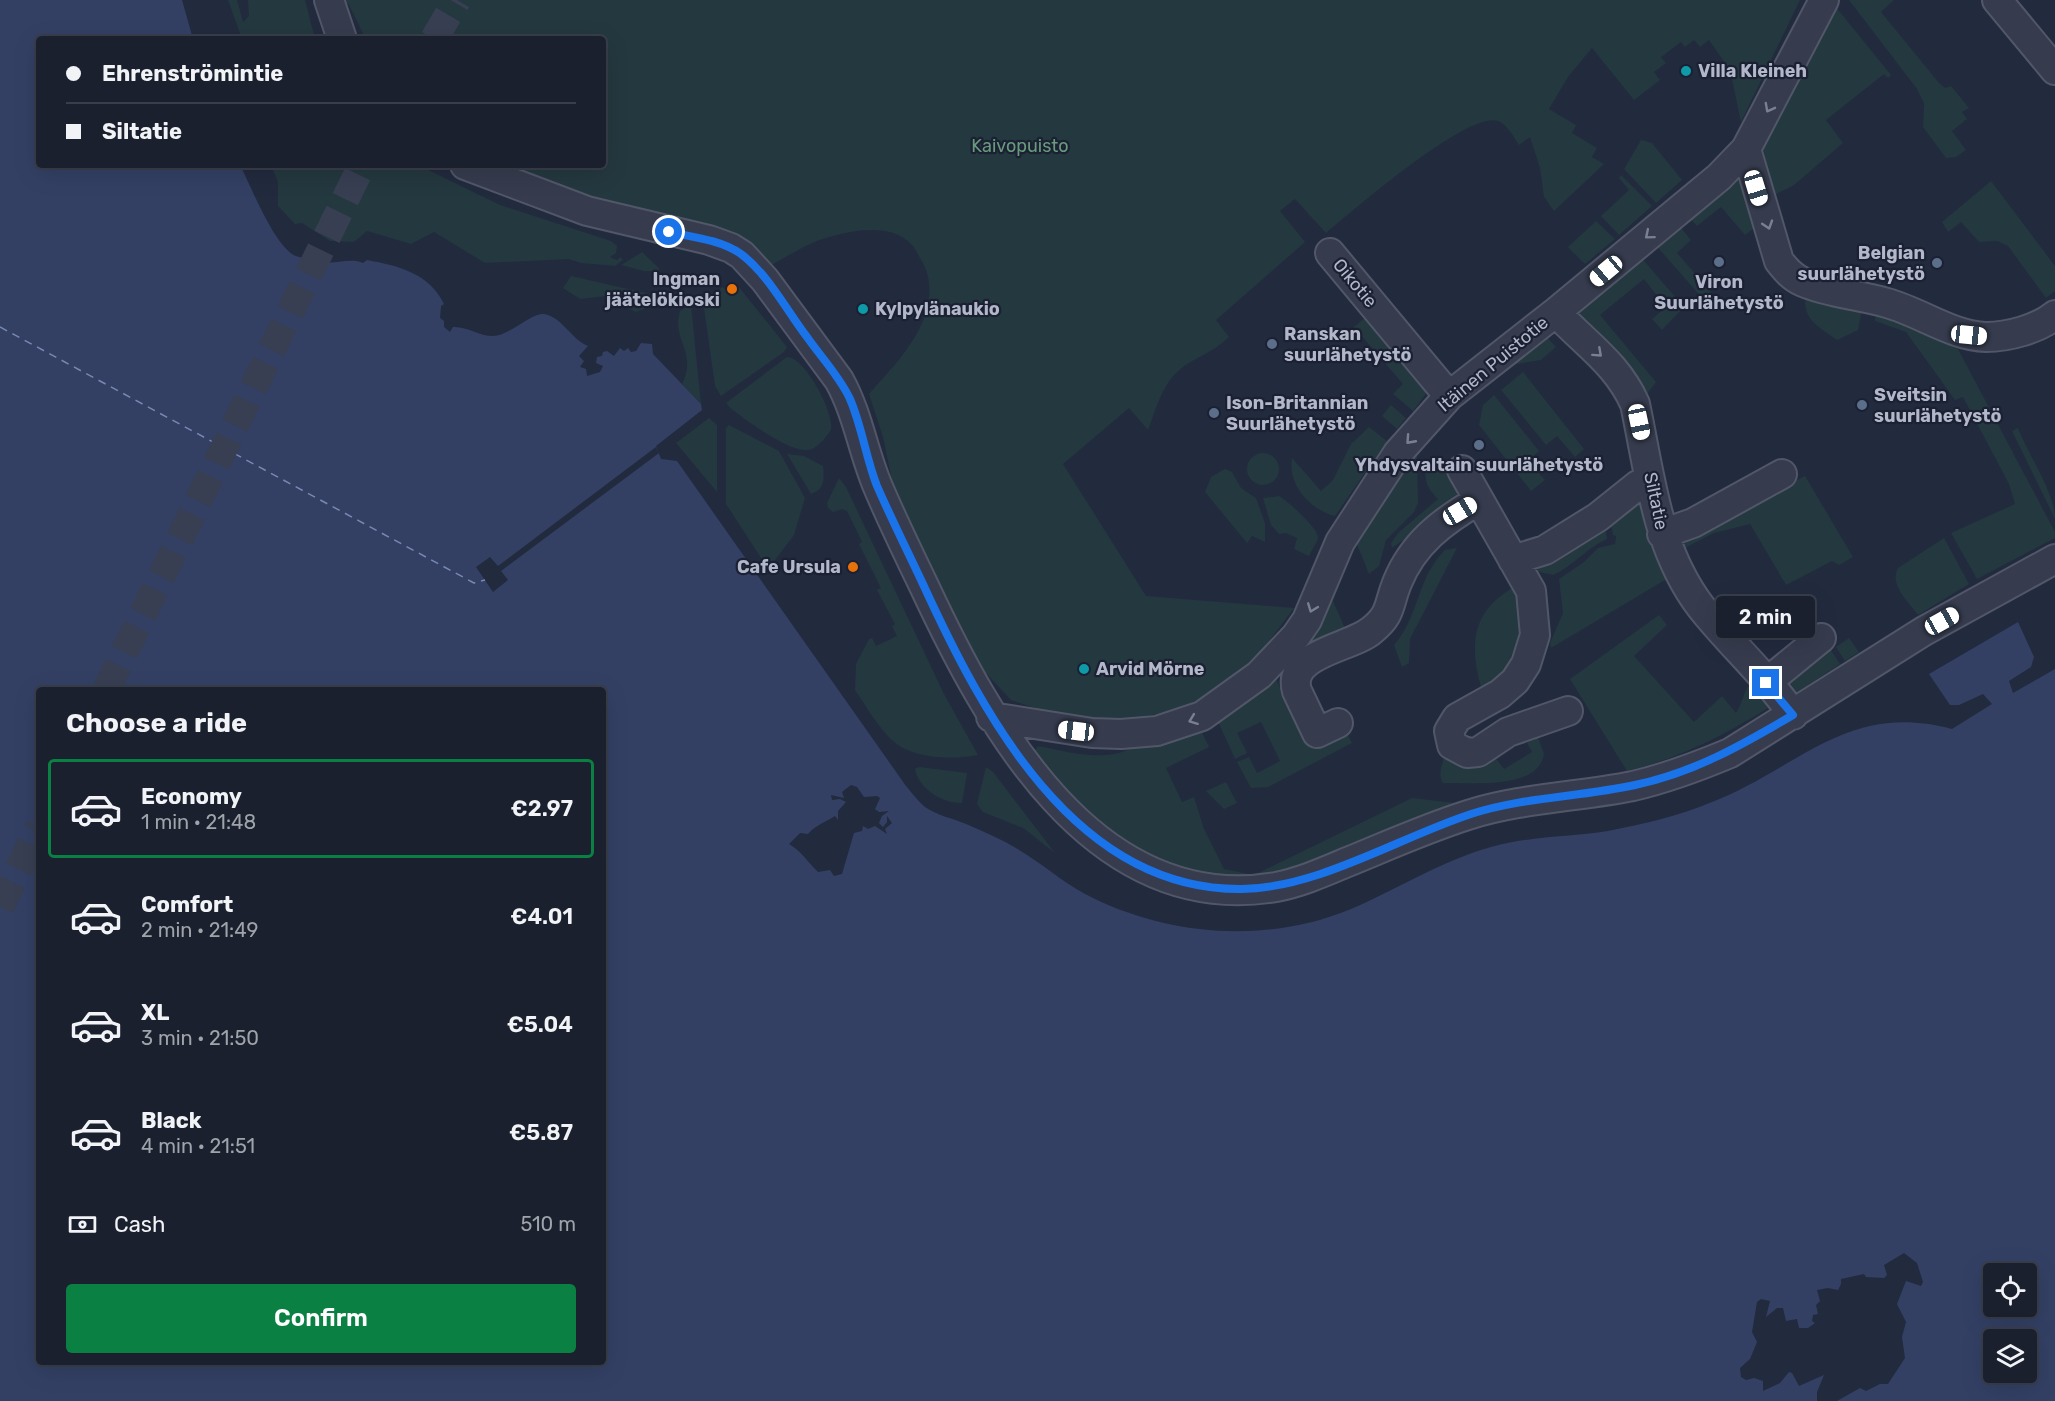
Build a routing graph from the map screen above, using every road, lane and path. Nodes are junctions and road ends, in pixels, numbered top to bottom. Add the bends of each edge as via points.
1 (329, 0) edge
2 (1824, 0) edge
3 (1997, 0) edge
4 (341, 36) edge
5 (2055, 70) edge
6 (1746, 149) junction
7 (473, 168) edge
8 (1329, 253) dead end
9 (1556, 312) junction
10 (2055, 315) edge
11 (1449, 396) junction
12 (1462, 470) dead end
13 (1782, 474) dead end
14 (1651, 486) junction
15 (1479, 500) junction
16 (1662, 534) junction
17 (2055, 559) edge
18 (1513, 560) junction
19 (1821, 638) dead end
20 (1766, 683) junction
21 (1568, 711) dead end
22 (1793, 715) junction
23 (991, 717) junction
24 (1338, 723) dead end

1 - 4 street
2 -> 6 street, Itäinen Puistotie
3 - 5 street
6 -> 9 street, Itäinen Puistotie via 1719,177
6 -> 10 street via 1779,261 1789,274 1805,283 1888,303 1969,335 2013,333
7 - 23 street via 587,211 709,240 731,248 751,264 849,398 866,459 880,491 959,663
8 - 11 street, Oikotie
9 - 11 street, Itäinen Puistotie
9 -> 14 street, Siltatie via 1613,366 1627,385 1639,422
11 -> 23 street, Itäinen Puistotie via 1398,453 1365,501 1340,542 1307,620 1296,636 1270,666 1224,703 1181,724 1130,734 1092,733
12 - 15 street
13 - 16 street via 1693,523
14 - 16 street, Siltatie
14 - 18 street via 1638,485 1598,517 1545,550
15 - 18 street
15 - 24 street via 1441,522 1416,548 1397,583 1388,616 1370,633 1310,659 1297,673 1297,691 1317,733
16 - 20 street, Siltatie via 1700,606
17 - 22 street via 1923,631
18 - 21 street via 1535,604 1532,650 1515,681 1458,718 1449,731 1452,745 1467,753 1478,753 1508,732
19 - 20 street
20 - 22 street, Siltatie
22 - 23 street via 1730,753 1662,779 1489,809 1433,827 1307,879 1239,889 1171,878 1103,842 1053,798

